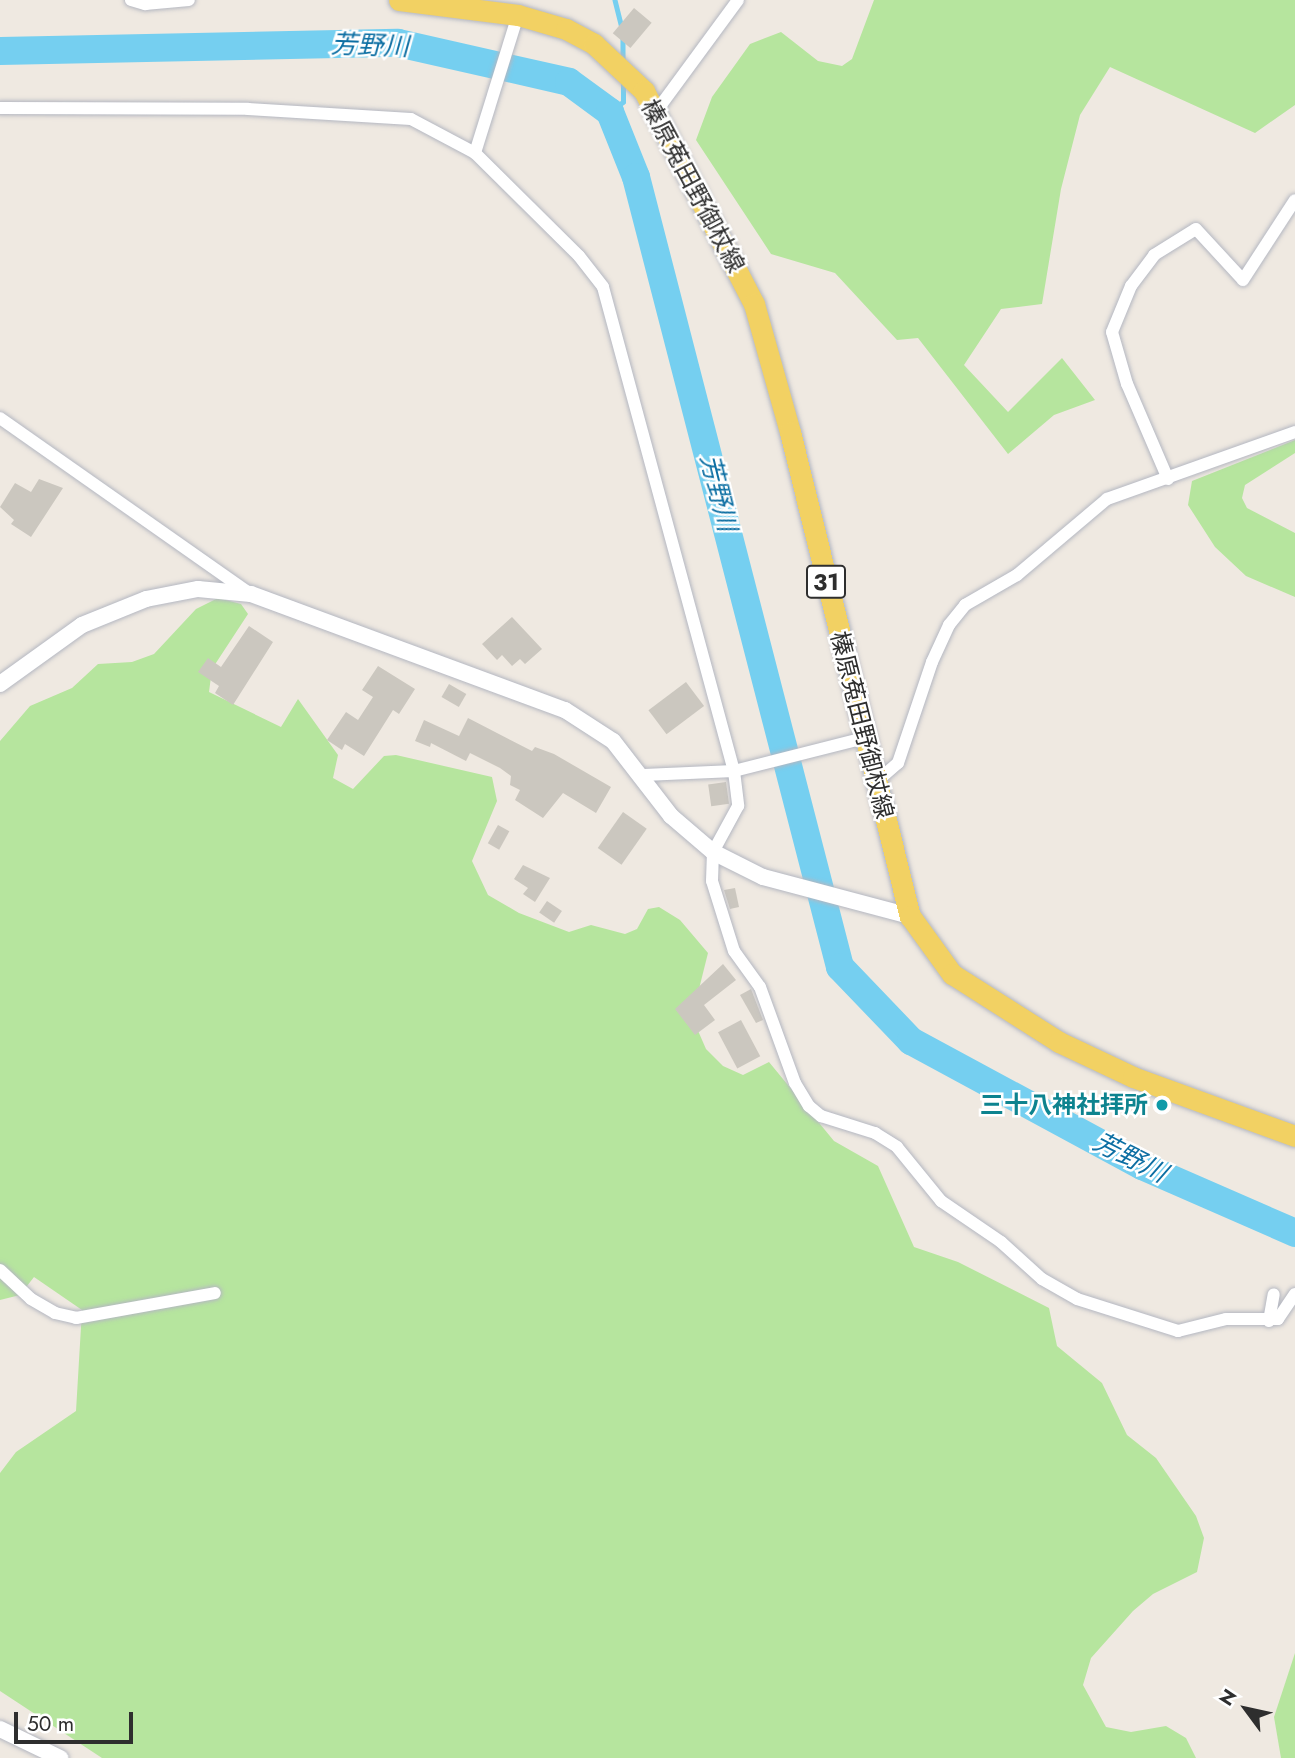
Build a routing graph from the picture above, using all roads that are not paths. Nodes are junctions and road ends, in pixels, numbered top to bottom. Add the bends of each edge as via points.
1 (131, 0) edge
2 (189, 0) edge
3 (399, 0) edge
4 (738, 0) edge
5 (517, 24) junction
6 (0, 108) edge
7 (655, 113) junction
8 (475, 153) junction
9 (1295, 200) edge
10 (0, 418) edge
11 (1295, 432) edge
12 (1168, 479) junction
13 (251, 594) junction
14 (0, 684) edge
15 (858, 739) junction
16 (734, 771) junction
17 (644, 775) junction
18 (876, 782) junction
19 (713, 852) junction
20 (905, 915) junction
21 (1295, 1136) edge
22 (0, 1270) edge
23 (215, 1293) dead end
24 (1274, 1294) dead end
25 (1295, 1294) edge
26 (1269, 1321) junction
27 (0, 1729) edge
28 (60, 1758) edge

1 - 2 street
3 - 5 main road, 榛原菟田野御杖線 / 31
4 - 7 street
5 - 7 main road, 榛原菟田野御杖線 / 31 via 566,29 594,44 643,91
5 - 8 street
6 - 8 street via 248,109 411,119
7 - 15 main road, 榛原菟田野御杖線 / 31 via 754,304 790,432
8 - 16 street via 579,256 603,287
9 - 12 street via 1243,280 1196,229 1154,255 1131,286 1112,332 1127,384
10 - 13 street
11 - 12 street
12 - 18 street via 1107,499 1017,575 965,605 949,625 932,662 898,763
13 - 14 street via 198,589 146,599 82,625
13 - 17 street via 565,709 613,741
15 - 16 street
15 - 18 main road, 榛原菟田野御杖線 / 31
16 - 17 street
16 - 19 street via 738,806
17 - 19 street via 671,816
18 - 20 main road, 榛原菟田野御杖線 / 31
19 - 20 street via 763,877
19 - 26 street via 712,881 734,951 760,987 794,1083 821,1116 876,1133 897,1147 941,1200 1001,1242 1042,1279 1077,1299 1178,1331 1226,1319
20 - 21 main road, 榛原菟田野御杖線 / 31 via 951,974 1059,1042 1133,1077
22 - 23 street via 31,1299 55,1313 76,1318
24 - 26 street
25 - 26 street via 1278,1319
27 - 28 street

